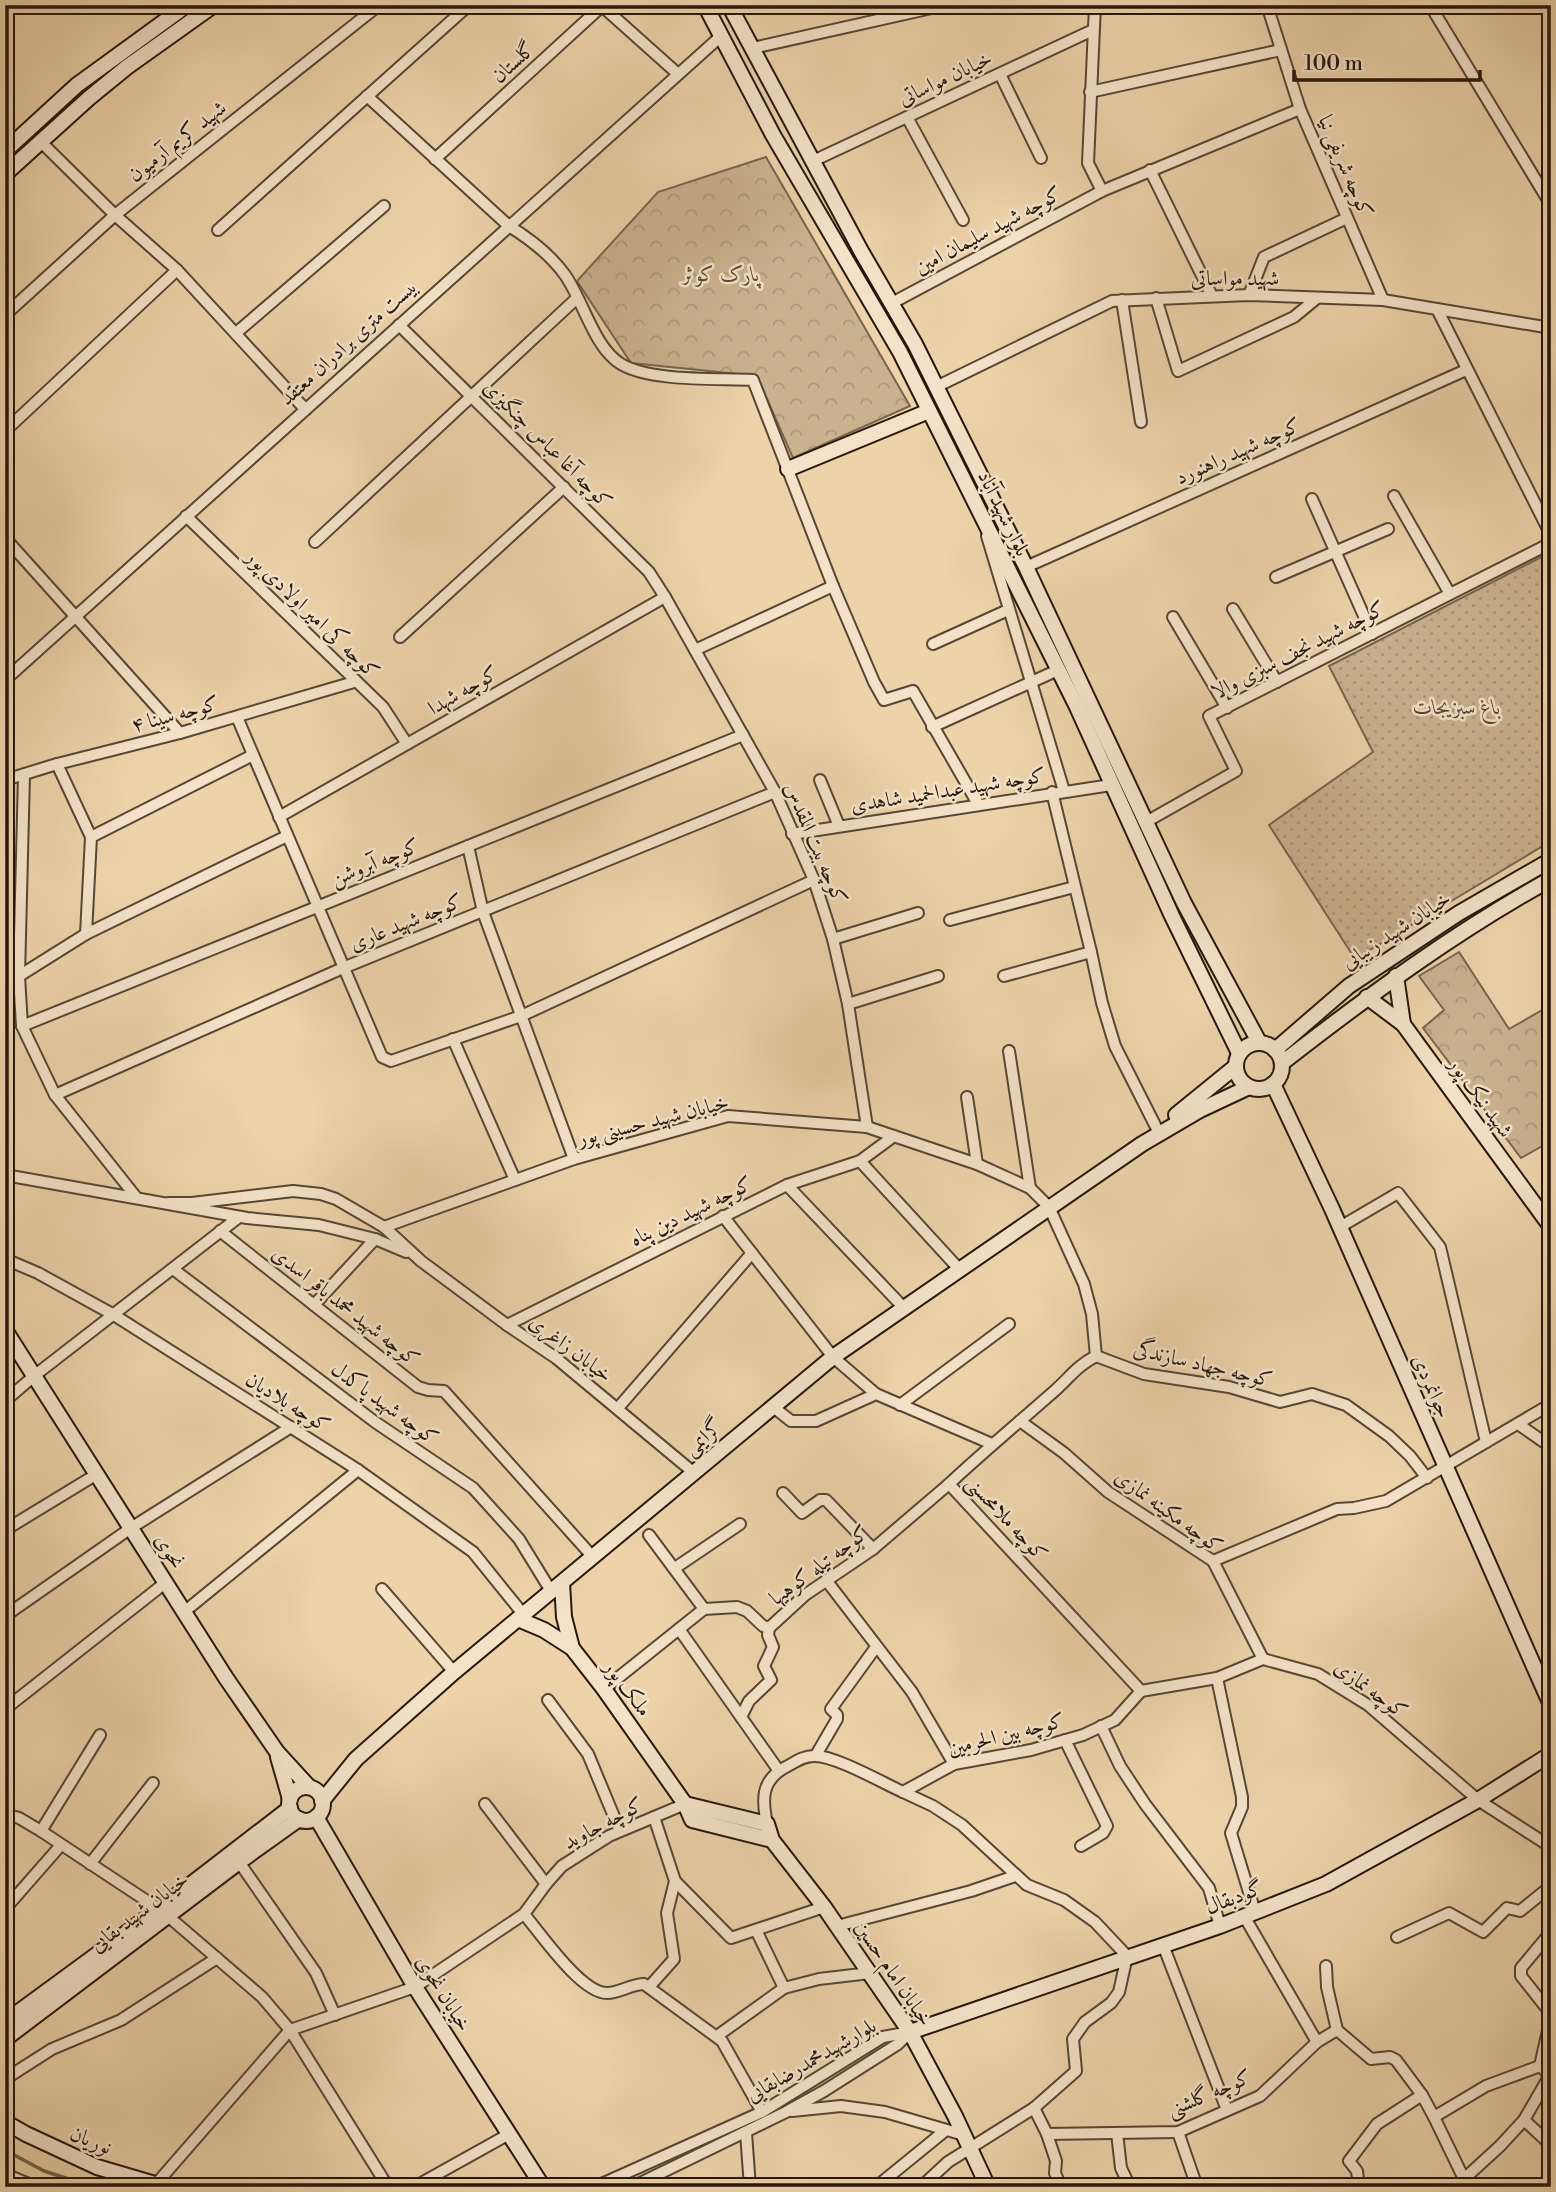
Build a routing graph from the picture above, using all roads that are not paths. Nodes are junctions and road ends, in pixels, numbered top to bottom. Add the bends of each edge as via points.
1 (187, 5) edge
2 (214, 5) edge
3 (379, 5) edge
4 (448, 5) edge
5 (469, 5) edge
6 (705, 5) edge
7 (730, 5) edge
8 (885, 5) edge
9 (945, 5) edge
10 (1095, 5) edge
11 (1267, 5) edge
12 (1430, 5) edge
13 (458, 15) junction
14 (889, 18) junction
15 (1093, 30) junction
16 (721, 36) junction
17 (753, 48) junction
18 (1281, 50) junction
19 (678, 74) junction
20 (1000, 74) junction
21 (1090, 92) junction
22 (367, 96) junction
23 (1300, 109) junction
24 (907, 117) junction
25 (40, 141) junction
26 (7, 147) edge
27 (1041, 158) dead end
28 (435, 159) junction
29 (813, 160) junction
30 (1150, 170) junction
31 (5, 174) edge
32 (1545, 185) edge
33 (1102, 191) junction
34 (1551, 205) edge
35 (384, 206) dead end
36 (115, 215) junction
37 (1347, 218) junction
38 (963, 220) dead end
39 (509, 226) junction
40 (218, 230) dead end
41 (177, 270) junction
42 (1249, 295) junction
43 (1212, 296) junction
44 (577, 298) junction
45 (1156, 298) junction
46 (1317, 298) junction
47 (1122, 300) junction
48 (1383, 300) junction
49 (891, 303) junction
50 (1437, 309) junction
51 (5, 315) edge
52 (399, 325) junction
53 (1551, 328) edge
54 (236, 333) junction
55 (1466, 370) junction
56 (936, 387) junction
57 (472, 396) junction
58 (305, 409) junction
59 (929, 411) junction
60 (1141, 422) dead end
61 (5, 431) edge
62 (788, 469) junction
63 (564, 487) junction
64 (1394, 496) dead end
65 (1312, 499) dead end
66 (980, 513) junction
67 (186, 516) junction
68 (1388, 529) dead end
69 (1551, 535) edge
70 (6, 540) edge
71 (315, 542) dead end
72 (1551, 542) edge
73 (1336, 550) junction
74 (1026, 567) junction
75 (1276, 577) dead end
76 (833, 586) junction
77 (1450, 594) junction
78 (665, 597) junction
79 (1233, 609) dead end
80 (1008, 611) junction
81 (76, 616) junction
82 (1173, 617) dead end
83 (1372, 634) junction
84 (400, 637) dead end
85 (933, 644) dead end
86 (695, 650) junction
87 (1058, 670) junction
88 (5, 680) edge
89 (1032, 681) junction
90 (354, 682) junction
91 (1277, 682) junction
92 (1227, 708) junction
93 (237, 717) junction
94 (932, 727) junction
95 (180, 733) junction
96 (743, 735) junction
97 (407, 744) junction
98 (253, 755) junction
99 (57, 764) junction
100 (24, 775) junction
101 (820, 779) dead end
102 (5, 780) edge
103 (1111, 785) junction
104 (775, 792) junction
105 (1058, 792) junction
106 (978, 804) junction
107 (279, 817) junction
108 (1146, 822) junction
109 (839, 826) junction
110 (792, 834) junction
111 (287, 836) junction
112 (91, 837) junction
113 (468, 846) junction
114 (1551, 860) edge
115 (1551, 879) edge
116 (814, 880) junction
117 (1074, 887) junction
118 (317, 906) junction
119 (483, 912) junction
120 (918, 913) dead end
121 (950, 920) dead end
122 (86, 934) junction
123 (833, 940) junction
124 (1091, 952) junction
125 (343, 968) junction
126 (19, 976) junction
127 (938, 976) dead end
128 (1004, 976) dead end
129 (1396, 976) junction
130 (1367, 997) junction
131 (848, 1004) junction
132 (521, 1016) junction
133 (1403, 1024) junction
134 (1249, 1025) junction
135 (22, 1026) junction
136 (1230, 1034) junction
137 (453, 1039) junction
138 (1259, 1042) junction
139 (1009, 1051) dead end
140 (1279, 1056) junction
141 (1237, 1060) junction
142 (1273, 1084) junction
143 (1249, 1087) junction
144 (55, 1095) junction
145 (967, 1097) dead end
146 (867, 1127) junction
147 (1157, 1129) junction
148 (894, 1136) junction
149 (1142, 1144) junction
150 (574, 1159) junction
151 (860, 1161) junction
152 (977, 1164) junction
153 (5, 1175) edge
154 (515, 1180) junction
155 (787, 1185) junction
156 (1030, 1188) junction
157 (136, 1197) junction
158 (169, 1203) junction
159 (1049, 1207) junction
160 (723, 1216) junction
161 (239, 1217) junction
162 (384, 1227) junction
163 (1340, 1227) junction
164 (1551, 1227) edge
165 (220, 1231) junction
166 (375, 1239) junction
167 (752, 1253) junction
168 (5, 1259) edge
169 (421, 1261) junction
170 (173, 1269) junction
171 (959, 1269) junction
172 (314, 1305) junction
173 (903, 1307) junction
174 (114, 1315) junction
175 (1009, 1324) dead end
176 (507, 1325) junction
177 (5, 1330) edge
178 (1096, 1356) junction
179 (833, 1357) junction
180 (34, 1376) junction
181 (876, 1394) junction
182 (5, 1401) edge
183 (1551, 1404) edge
184 (901, 1405) junction
185 (772, 1406) junction
186 (618, 1408) junction
187 (1020, 1421) junction
188 (1518, 1424) junction
189 (291, 1427) junction
190 (1486, 1442) junction
191 (992, 1444) junction
192 (1551, 1447) edge
193 (1446, 1467) junction
194 (358, 1470) junction
195 (693, 1472) junction
196 (97, 1474) junction
197 (1427, 1478) junction
198 (949, 1483) junction
199 (783, 1493) dead end
200 (740, 1524) dead end
201 (131, 1528) junction
202 (5, 1530) edge
203 (649, 1535) dead end
204 (873, 1549) junction
205 (592, 1556) junction
206 (1213, 1561) junction
207 (675, 1568) junction
208 (826, 1580) junction
209 (165, 1583) junction
210 (557, 1587) junction
211 (382, 1589) dead end
212 (704, 1609) junction
213 (184, 1612) junction
214 (5, 1616) edge
215 (520, 1616) junction
216 (769, 1628) junction
217 (680, 1629) junction
218 (876, 1647) junction
219 (572, 1648) junction
220 (1263, 1659) junction
221 (454, 1672) junction
222 (1217, 1678) junction
223 (604, 1689) junction
224 (1141, 1691) junction
225 (548, 1700) dead end
226 (1551, 1705) edge
227 (5, 1709) edge
228 (741, 1717) junction
229 (1101, 1726) junction
230 (100, 1735) dead end
231 (1065, 1740) junction
232 (277, 1752) junction
233 (1551, 1754) edge
234 (816, 1755) junction
235 (356, 1759) junction
236 (954, 1764) junction
237 (779, 1771) junction
238 (153, 1783) dead end
239 (310, 1788) junction
240 (903, 1792) junction
241 (1478, 1800) junction
242 (322, 1801) junction
243 (485, 1804) dead end
244 (685, 1804) junction
245 (293, 1809) junction
246 (5, 1814) edge
247 (316, 1817) junction
248 (653, 1817) junction
249 (767, 1824) junction
250 (41, 1831) junction
251 (620, 1831) junction
252 (772, 1840) junction
253 (61, 1845) junction
254 (1081, 1846) dead end
255 (1550, 1848) edge
256 (239, 1862) junction
257 (90, 1864) junction
258 (1015, 1876) junction
259 (675, 1881) junction
260 (546, 1884) junction
261 (1551, 1886) edge
262 (824, 1907) junction
263 (5, 1909) edge
264 (164, 1913) junction
265 (524, 1914) junction
266 (1250, 1914) junction
267 (837, 1926) junction
268 (1220, 1926) junction
269 (756, 1930) junction
270 (1551, 1932) edge
271 (1397, 1937) dead end
272 (1163, 1944) junction
273 (1127, 1956) junction
274 (217, 1958) junction
275 (1326, 1966) dead end
276 (870, 1973) junction
277 (415, 1987) junction
278 (649, 1987) junction
279 (784, 1988) junction
280 (1549, 2010) edge
281 (335, 2015) junction
282 (5, 2022) edge
283 (290, 2030) junction
284 (1337, 2031) junction
285 (910, 2032) junction
286 (717, 2036) junction
287 (5, 2039) edge
288 (1317, 2042) junction
289 (1541, 2066) junction
290 (1550, 2076) edge
291 (5, 2079) edge
292 (1422, 2095) junction
293 (1034, 2108) junction
294 (1227, 2110) junction
295 (762, 2112) junction
296 (786, 2112) junction
297 (1434, 2117) junction
298 (1524, 2120) junction
299 (5, 2122) edge
300 (946, 2130) junction
301 (1178, 2132) junction
302 (746, 2133) junction
303 (1117, 2133) junction
304 (509, 2134) junction
305 (1047, 2134) junction
306 (966, 2141) junction
307 (1551, 2145) edge
308 (5, 2174) edge
309 (1463, 2183) edge
310 (161, 2185) edge
311 (36, 2187) edge
312 (388, 2187) edge
313 (414, 2187) edge
314 (543, 2187) edge
315 (596, 2187) edge
316 (632, 2187) edge
317 (750, 2187) edge
318 (876, 2187) edge
319 (922, 2187) edge
320 (988, 2187) edge
321 (1061, 2187) edge
322 (1130, 2187) edge
323 (1197, 2187) edge
324 (1359, 2187) edge

1 - 26 main road via 77,85
2 - 25 main road via 127,67
3 - 36 street, شهید کریم آرمیون
4 - 13 street
5 - 13 street
6 - 16 main road, بلوار شهید آباد
7 - 17 main road, بلوار شهید آباد
8 - 14 street
9 - 14 street
10 - 15 street
11 - 18 street, کوچه شریفی نیا
12 - 32 street
13 - 22 street
14 - 17 street
15 - 20 street, خیابان مواساتی
15 - 21 street
16 - 19 street, بیست متری برادران معتقد
16 - 59 main road, بلوار شهید آباد
17 - 29 main road, بلوار شهید آباد
18 - 21 street
18 - 23 street, کوچه شریفی نیا
19 - 28 street, گلستان via 602,6
19 - 39 street, بیست متری برادران معتقد
20 - 24 street, خیابان مواساتی
20 - 27 street
21 - 33 street via 1088,163
22 - 28 street
22 - 40 street
23 - 30 street, کوچه شهید سلیمان امین
23 - 37 street, کوچه شریفی نیا
24 - 29 street, خیابان مواساتی
24 - 38 street
25 - 31 main road
25 - 36 street
28 - 39 street
29 - 49 main road, بلوار شهید آباد
30 - 33 street, کوچه شهید سلیمان امین
30 - 43 street
32 - 34 street
33 - 49 street, کوچه شهید سلیمان امین
35 - 54 street
36 - 41 street
36 - 51 street, شهید کریم آرمیون
37 - 42 street via 1264,257
37 - 48 street, کوچه شریفی نیا
39 - 44 street via 534,242 566,275
39 - 52 street, بیست متری برادران معتقد
41 - 54 street
41 - 61 street
42 - 43 street, شهید مواساتی
42 - 46 street, شهید مواساتی
43 - 45 street, شهید مواساتی
44 - 57 street
44 - 62 street via 608,353 621,364 645,374 753,380
45 - 46 street via 1178,371 1294,317
45 - 47 street, شهید مواساتی
46 - 48 street, شهید مواساتی
47 - 56 street, شهید مواساتی
47 - 60 street
48 - 50 street, شهید مواساتی
49 - 56 main road, بلوار شهید آباد
50 - 53 street, شهید مواساتی
50 - 55 street
52 - 57 street, کوچه آغا عباس چنگیزی
52 - 58 street, بیست متری برادران معتقد
54 - 58 street
55 - 69 street
55 - 74 street, کوچه شهید راهنورد
56 - 74 main road, بلوار شهید آباد
57 - 63 street, کوچه آغا عباس چنگیزی
57 - 71 street
58 - 67 street, بیست متری برادران معتقد
59 - 62 main road
59 - 66 main road, بلوار شهید آباد
62 - 76 street
63 - 78 street, کوچه آغا عباس چنگیزی via 649,572
63 - 84 street
64 - 77 street
65 - 73 street
66 - 80 street
66 - 87 main road, بلوار شهید آباد
67 - 81 street, بیست متری برادران معتقد
67 - 90 street, کوچه کی امیر اولادی پور
68 - 73 street
70 - 81 street
72 - 77 street, کوچه شهید نجف سبزی والا
73 - 75 street
73 - 83 street
74 - 108 main road, بلوار شهید آباد
76 - 86 street
76 - 94 street via 884,700 914,691
77 - 83 street, کوچه شهید نجف سبزی والا
78 - 86 street, کوچه بیت المقدس
78 - 97 street, کوچه شهدا
79 - 91 street
80 - 85 street
80 - 89 street
81 - 88 street, بیست متری برادران معتقد
81 - 95 street
82 - 92 street
83 - 91 street, کوچه شهید نجف سبزی والا
86 - 96 street, کوچه بیت المقدس
87 - 89 street
87 - 103 main road, بلوار شهید آباد
89 - 94 street
89 - 105 street
90 - 93 street, کوچه سینا ۴
90 - 97 street, کوچه کی امیر اولادی پور via 383,707
91 - 92 street, کوچه شهید نجف سبزی والا
92 - 108 street, کوچه شهید نجف سبزی والا via 1209,716 1236,772
93 - 95 street, کوچه سینا ۴
93 - 98 street
94 - 106 street
95 - 99 street, کوچه سینا ۴
96 - 104 street, کوچه بیت المقدس
96 - 113 street, کوچه آبروشن
97 - 107 street, کوچه شهدا
98 - 107 street
98 - 112 street
99 - 100 street, کوچه سینا ۴
99 - 112 street
100 - 102 street, کوچه سینا ۴
100 - 126 street
101 - 109 street
103 - 105 street, کوچه شهید عبدالحمید شاهدی
103 - 136 main road, بلوار شهید آباد
104 - 110 street, کوچه بیت المقدس
104 - 119 street, کوچه شهید عاری
105 - 106 street, کوچه شهید عبدالحمید شاهدی
105 - 117 street
106 - 109 street, کوچه شهید عبدالحمید شاهدی
107 - 111 street
108 - 134 main road, بلوار شهید آباد
109 - 110 street, کوچه شهید عبدالحمید شاهدی
110 - 116 street, کوچه بیت المقدس
111 - 118 street
111 - 122 street
112 - 122 street
113 - 118 street, کوچه آبروشن
113 - 119 street
114 - 140 main road, خیابان شهید زیبایی via 1349,986
115 - 129 main road, خیابان شهید زیبایی
116 - 123 street, کوچه بیت المقدس
116 - 132 street
117 - 121 street
117 - 124 street
118 - 125 street
118 - 135 street, کوچه آبروشن
119 - 125 street, کوچه شهید عاری
119 - 132 street
120 - 123 street
122 - 126 street
123 - 131 street, کوچه بیت المقدس
124 - 128 street
124 - 147 street via 1115,1046
125 - 137 street via 386,1060
125 - 144 street, کوچه شهید عاری
126 - 135 street
127 - 131 street
129 - 130 main road, خیابان شهید زیبایی
129 - 133 main road, شهید نیک پور
130 - 133 main road, شهید نیک پور
130 - 140 main road, خیابان شهید زیبایی
131 - 146 street, کوچه بیت المقدس
132 - 137 street
132 - 150 street
133 - 164 main road, شهید نیک پور
134 - 136 main road
134 - 138 main road, بلوار شهید آباد
135 - 144 street
136 - 141 main road, بلوار شهید آباد
137 - 154 street
138 - 140 main road
138 - 141 main road
139 - 156 street
140 - 142 main road via 1280,1075
141 - 143 main road via 1241,1081
141 - 147 main road
142 - 143 main road via 1262,1089
142 - 163 main road, جوانمردی
143 - 149 main road
144 - 157 street
145 - 152 street
146 - 148 street, خیابان شهید حسینی پور
146 - 150 street, خیابان شهید حسینی پور via 728,1116
147 - 149 main road
148 - 151 street, کوچه شهید دین پناه
148 - 152 street, خیابان شهید حسینی پور
149 - 159 main road, گرایمی
150 - 154 street, خیابان شهید حسینی پور
151 - 155 street, کوچه شهید دین پناه
151 - 171 street
152 - 156 street, خیابان شهید حسینی پور
153 - 157 street
154 - 162 street, خیابان شهید حسینی پور
155 - 160 street, کوچه شهید دین پناه
155 - 173 street
156 - 159 street, خیابان شهید حسینی پور
157 - 158 street
158 - 161 street
158 - 162 street via 293,1191 321,1194
159 - 171 main road, گرایمی
159 - 178 street via 1084,1284 1093,1314
160 - 167 street
160 - 176 street, کوچه شهید دین پناه
161 - 165 street
161 - 166 street via 319,1225
162 - 169 street
163 - 190 street via 1398,1193 1440,1247
163 - 193 main road, جوانمردی
165 - 170 street
165 - 172 street, کوچه شهید محمد باقر اسدی
166 - 169 street
166 - 172 street
167 - 179 street
167 - 186 street
168 - 174 street, کوچه بلادیان
169 - 176 street, خیابان زاغری
170 - 174 street
170 - 210 street, کوچه شهید پاکدل via 375,1422 473,1488
171 - 173 main road, گرایمی
172 - 205 street, کوچه شهید محمد باقر اسدی via 418,1387 444,1391
173 - 179 main road, گرایمی
174 - 180 street
174 - 189 street, کوچه بلادیان
175 - 184 street
176 - 186 street, خیابان زاغری
177 - 180 main road, نحوی
178 - 187 street, کوچه ملامحسنی via 1078,1366
178 - 197 street, کوچه جهاد سازندگی via 1144,1374 1229,1387 1280,1402 1312,1394 1346,1405 1390,1436
179 - 181 street
179 - 185 main road, گرایمی
180 - 182 street
180 - 196 main road, نحوی
181 - 184 street
181 - 185 street via 816,1422 791,1421
183 - 188 street
184 - 191 street
185 - 195 main road, گرایمی
186 - 195 street, خیابان زاغری
187 - 191 street, کوچه ملامحسنی
187 - 206 street, کوچه مکینه نمازی via 1108,1492
188 - 190 street
188 - 192 street
189 - 194 street, کوچه بلادیان
189 - 201 street
190 - 193 street
191 - 198 street, کوچه ملامحسنی
193 - 197 street
193 - 226 main road, جوانمردی
194 - 213 street
194 - 215 street, کوچه بلادیان via 473,1552
195 - 205 main road, گرایمی
196 - 201 main road, نحوی
196 - 202 street
197 - 206 street via 1386,1501 1337,1509
198 - 204 street, کوچه تیله کوهیها
198 - 224 street, کوچه ملامحسنی
199 - 204 street via 802,1513 826,1500
200 - 207 street
201 - 209 main road, نحوی
201 - 214 street
203 - 207 street
204 - 208 street, کوچه تیله کوهیها
205 - 210 main road, گرایمی
206 - 220 street, کوچه مکینه نمازی
207 - 212 street
208 - 216 street, کوچه تیله کوهیها
208 - 218 street
209 - 213 main road, نحوی
209 - 227 street
210 - 215 main road, گرایمی
210 - 219 main road
211 - 221 street
212 - 216 street, کوچه تیله کوهیها via 737,1607
212 - 217 street
213 - 232 main road, نحوی
215 - 219 main road, ملک پور
215 - 221 main road, گرایمی
216 - 228 street via 773,1647 764,1667 771,1680 749,1701
217 - 223 street
217 - 228 street
218 - 234 street via 831,1709 837,1720
218 - 236 street via 912,1692
219 - 223 main road, ملک پور
220 - 222 street
220 - 241 street, کوچه نمازی via 1318,1674 1367,1705
221 - 235 main road, گرایمی
222 - 224 street
222 - 266 street via 1242,1797 1231,1833
223 - 244 main road, ملک پور
224 - 229 street, کوچه بین الحرمین via 1115,1720
225 - 251 street via 588,1754
228 - 237 street
229 - 231 street, کوچه بین الحرمین
229 - 268 street via 1144,1804 1209,1888
230 - 250 street
231 - 236 street, کوچه بین الحرمین via 1031,1751
231 - 254 street via 1107,1826
232 - 239 main road, نحوی
232 - 245 main road
233 - 241 main road, گودبقال
234 - 237 street
234 - 240 street
235 - 239 main road
235 - 242 main road, گرایمی
236 - 240 street, کوچه بین الحرمین
237 - 249 street, خیابان امام حسین via 764,1788
238 - 257 street
239 - 242 main road
239 - 245 main road via 298,1790
240 - 258 street via 962,1825
241 - 255 street, کوچه نمازی
241 - 266 main road, گودبقال via 1326,1884
242 - 247 main road
243 - 260 street
244 - 248 street, کوچه جاوید
244 - 249 main road
244 - 252 main road, ملک پور via 692,1820
245 - 247 main road via 311,1820
245 - 256 main road, خیابان شهید بقایی
245 - 264 main road, خیابان شهید بقایی
246 - 250 street
247 - 277 main road, خیابان نحوی
248 - 251 street, کوچه جاوید
248 - 259 street
249 - 252 main road, خیابان امام حسین
250 - 253 street
251 - 260 street, کوچه جاوید via 562,1866
252 - 262 main road, خیابان امام حسین
253 - 257 street
253 - 263 street
256 - 264 main road, خیابان شهید بقایی
256 - 281 street via 316,1973
257 - 264 street
258 - 267 street
258 - 273 street via 1080,1911
259 - 269 street via 731,1938
259 - 278 street via 667,1913 674,1959
260 - 265 street, کوچه جاوید
261 - 271 street via 1520,1911 1507,1908 1483,1932 1449,1913
262 - 267 main road, خیابان امام حسین
262 - 269 street
264 - 274 street
264 - 282 main road, خیابان شهید بقایی
264 - 287 main road, خیابان شهید بقایی
265 - 277 street, کوچه جاوید
265 - 278 street via 594,1990 605,1993 644,1983
266 - 268 main road, گودبقال
266 - 288 street
267 - 276 main road, خیابان امام حسین
268 - 272 main road, گودبقال
269 - 279 street
270 - 280 street via 1521,1968 1521,1976
272 - 273 main road, گودبقال
272 - 294 street
273 - 285 main road, گودبقال
273 - 293 street via 1119,1992 1073,2039 1076,2071
274 - 283 street via 262,1997
274 - 291 street via 121,2020 52,2049
275 - 284 street
276 - 279 street
276 - 285 main road, خیابان امام حسین
277 - 281 street, کوچه جاوید
277 - 304 main road, خیابان نحوی
278 - 286 street
279 - 286 street
280 - 289 street
281 - 283 street, کوچه جاوید
283 - 310 street
283 - 312 street
284 - 288 street, کوچه گلشنی
284 - 292 street via 1371,2059 1396,2060
285 - 295 street, بلوارشهیدمحمدرضابقایی via 883,2037
285 - 296 street, بلوارشهیدمحمدرضابقایی
285 - 306 main road, خیابان امام حسین
286 - 295 street
288 - 294 street, کوچه گلشنی via 1260,2096
289 - 290 street
289 - 297 street via 1486,2086
290 - 298 street
292 - 297 street
292 - 324 street via 1377,2124 1349,2161 1357,2171
293 - 305 street
293 - 306 street
294 - 301 street, کوچه گلشنی
295 - 315 street, بلوارشهیدمحمدرضابقایی
296 - 300 street via 841,2106 885,2112
296 - 302 street, بلوارشهیدمحمدرضابقایی
297 - 309 street
298 - 307 street
298 - 309 street
299 - 310 main road, نوریان via 96,2167
300 - 306 street
300 - 318 street
301 - 303 street, کوچه گلشنی
301 - 323 street
302 - 316 street, بلوارشهیدمحمدرضابقایی
302 - 317 street
303 - 305 street, کوچه گلشنی
303 - 322 street via 1121,2168
304 - 313 street
304 - 314 main road, خیابان نحوی
305 - 321 street
306 - 319 street
306 - 320 main road, خیابان امام حسین
308 - 311 street

